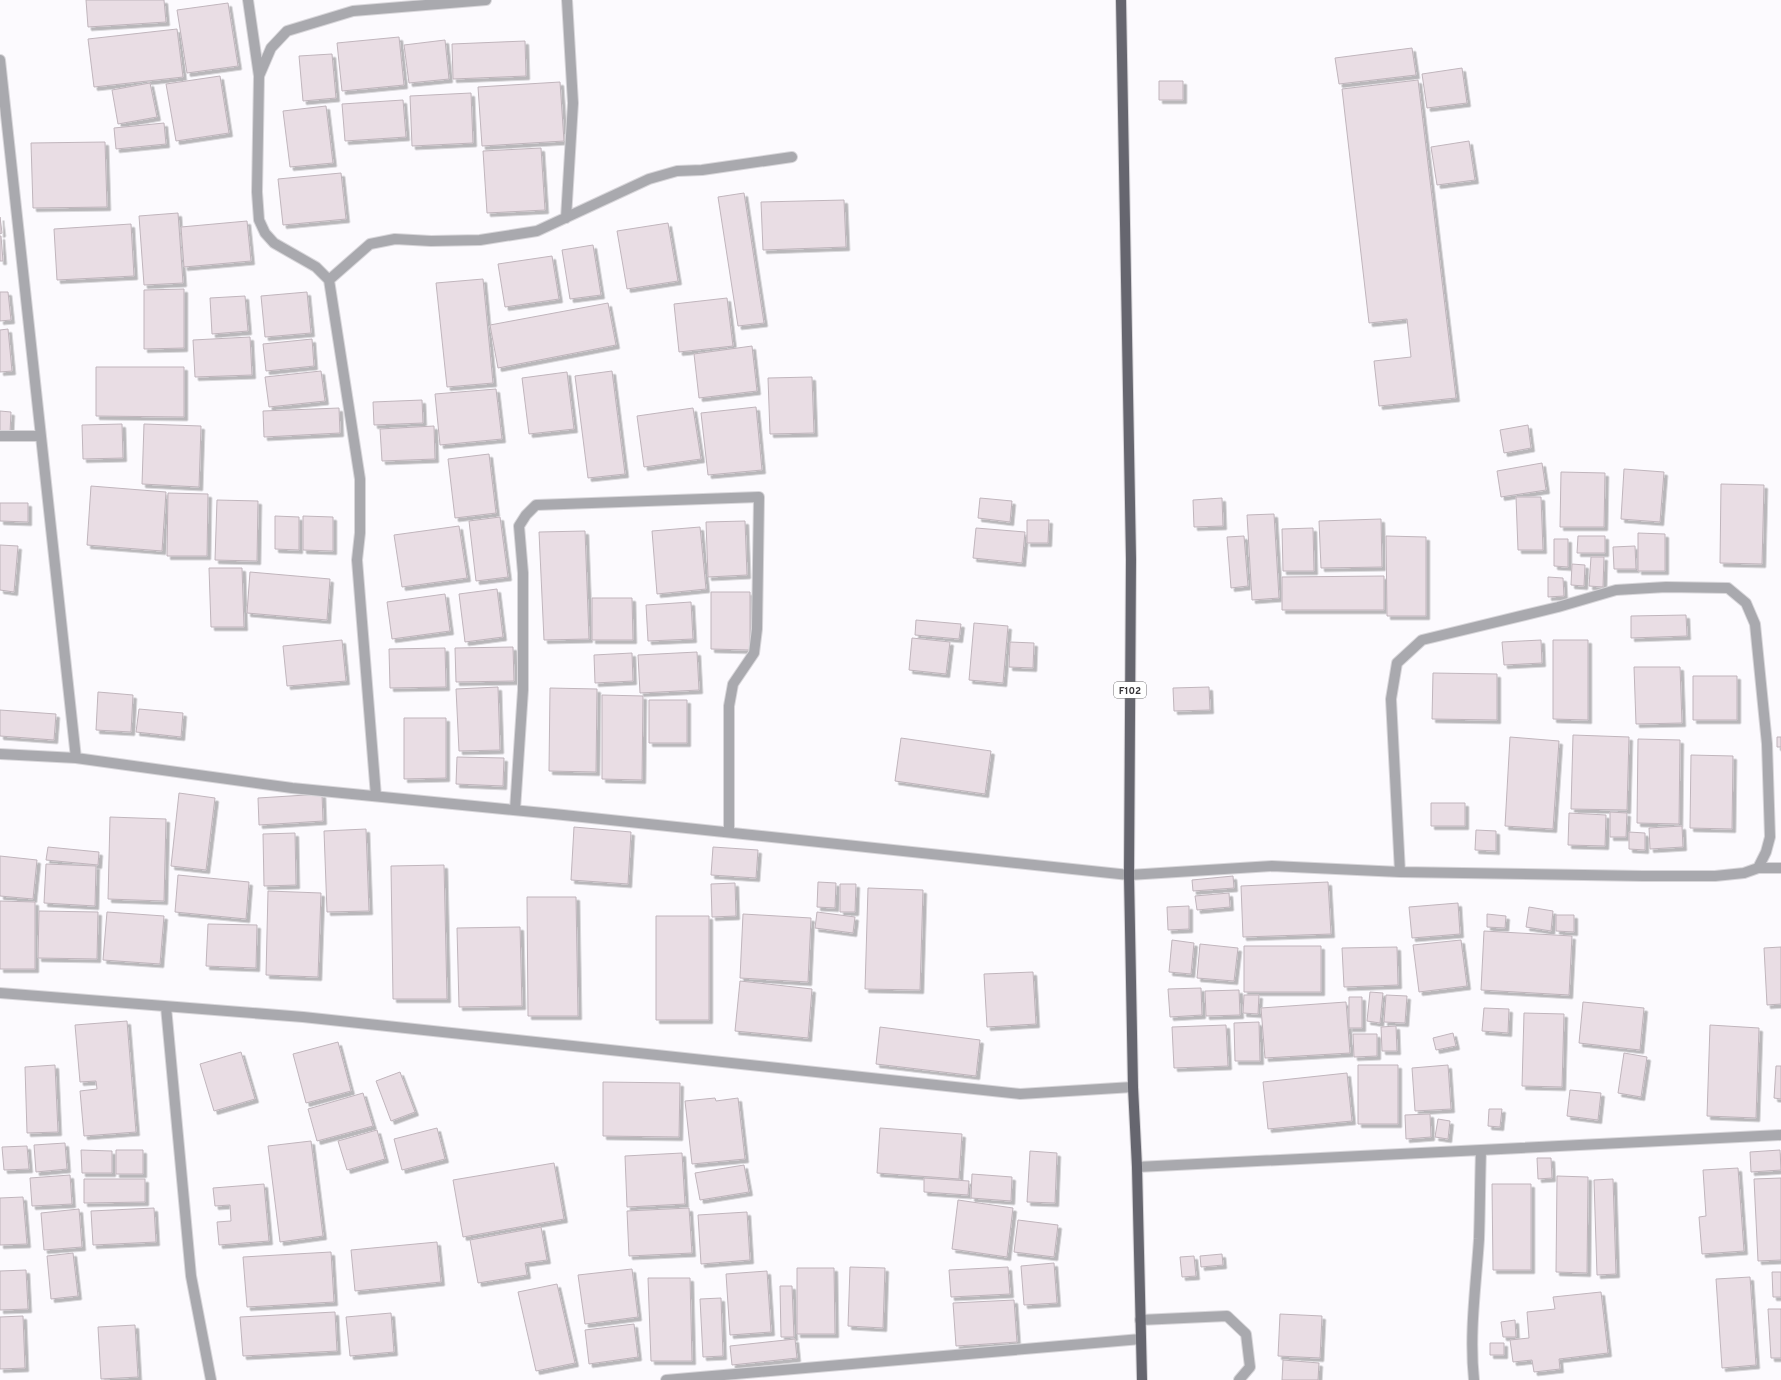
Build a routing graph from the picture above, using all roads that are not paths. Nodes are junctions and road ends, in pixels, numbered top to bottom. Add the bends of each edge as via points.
1 (248, 0) edge
2 (486, 0) edge
3 (567, 0) edge
4 (1121, 0) edge
5 (0, 60) edge
6 (259, 76) junction
7 (792, 157) dead end
8 (566, 218) junction
9 (329, 280) junction
10 (0, 436) edge
11 (41, 436) junction
12 (0, 754) edge
13 (76, 758) junction
14 (376, 796) junction
15 (514, 810) junction
16 (729, 832) junction
17 (1758, 868) junction
18 (1781, 868) edge
19 (1400, 872) junction
20 (1129, 875) junction
21 (0, 993) edge
22 (166, 1007) junction
23 (1133, 1087) junction
24 (1781, 1135) edge
25 (1481, 1150) junction
26 (1137, 1167) junction
27 (1140, 1320) junction
28 (1141, 1339) junction
29 (211, 1380) edge
30 (666, 1380) edge
31 (1142, 1380) edge
32 (1239, 1380) edge
33 (1474, 1380) edge

1 - 6 street
2 - 6 street via 353,11 287,31 271,48
3 - 8 street via 573,103
4 - 20 main road, F102 via 1130,559
5 - 11 street
6 - 9 street via 259,220 265,233 274,243 316,267
7 - 8 street via 702,170 677,171 648,179
8 - 9 street via 537,231 480,240 395,239 370,244
9 - 14 street via 360,479 357,560
10 - 11 street
11 - 13 street
12 - 13 street
13 - 14 street via 292,788
14 - 15 street
15 - 16 street
15 - 16 street via 523,690 523,573 519,526 526,515 536,505 759,497 757,629 754,654 733,684 729,706
16 - 20 street
17 - 18 street
17 - 19 street via 1744,873 1715,876
17 - 19 street via 1770,837 1767,744 1755,624 1746,603 1728,588 1666,586 1616,590 1422,640 1397,663 1391,699
19 - 20 street via 1272,866
20 - 23 main road, F102
21 - 22 street
22 - 23 street via 304,1018 1020,1094
22 - 29 street via 191,1276
23 - 26 main road, F102
24 - 25 street
25 - 26 street
25 - 33 street via 1479,1238 1473,1317
26 - 27 main road, F102
27 - 28 main road, F102
27 - 32 street via 1227,1316 1246,1334 1250,1367
28 - 30 street
28 - 31 main road, F102

